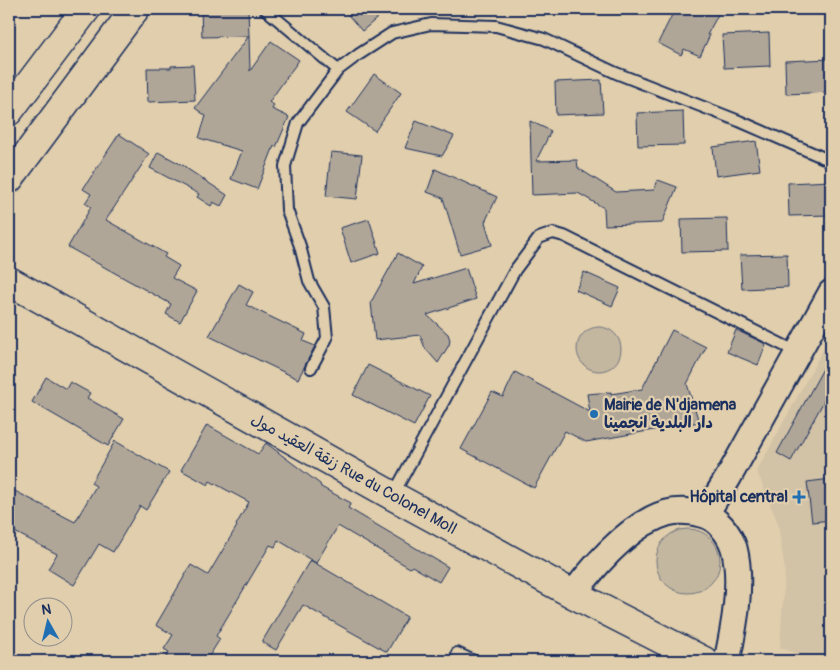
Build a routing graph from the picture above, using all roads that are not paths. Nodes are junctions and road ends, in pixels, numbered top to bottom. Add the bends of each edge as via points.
1 (86, 9) edge
2 (135, 9) edge
3 (265, 9) edge
4 (338, 70) junction
5 (9, 111) edge
6 (831, 161) edge
7 (9, 179) edge
8 (9, 281) edge
9 (831, 292) edge
10 (797, 352) junction
11 (312, 368) dead end
12 (392, 496) junction
13 (705, 515) junction
14 (573, 594) junction
15 (457, 653) dead end
16 (474, 661) edge
17 (704, 661) edge
18 (727, 661) edge

1 - 5 main road
2 - 7 main road
3 - 4 lane
4 - 6 lane via 392,33 431,24 496,26 544,39 616,73
4 - 11 lane via 298,123 285,166 287,210 309,281 324,307 327,338
8 - 12 main road, زنقة العقيد مول Rue du Colonel Moll
9 - 10 street
10 - 12 lane via 564,236 546,235 540,238 515,270
10 - 13 street
12 - 14 main road, زنقة العقيد مول Rue du Colonel Moll
13 - 14 street via 691,511 668,513 646,522 604,557
13 - 18 street via 726,531 736,558 738,580
14 - 17 main road, زنقة العقيد مول Rue du Colonel Moll
15 - 16 lane

